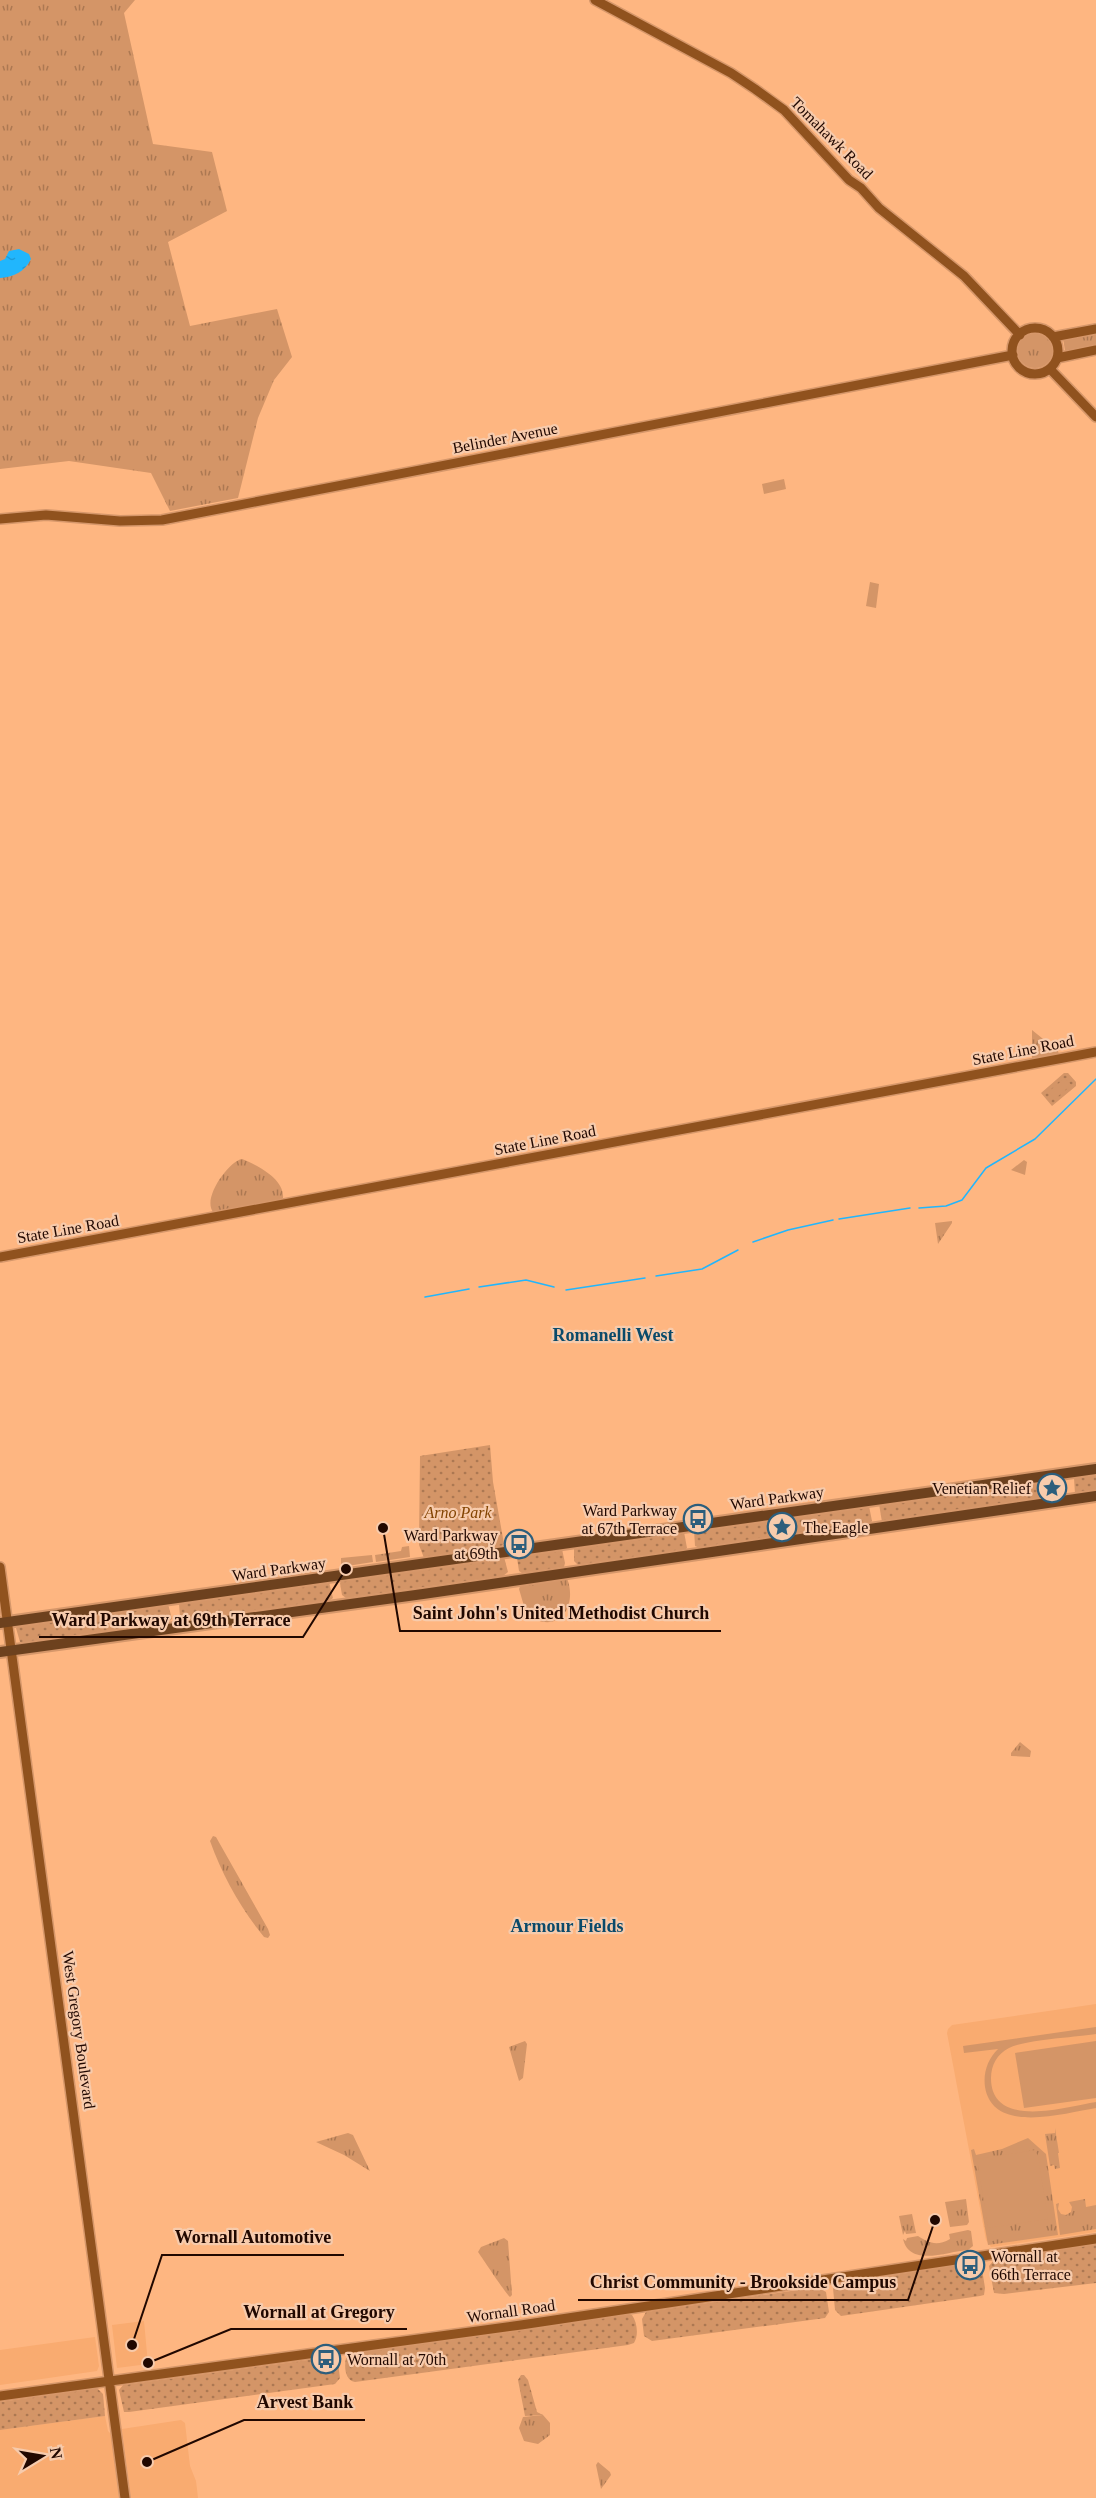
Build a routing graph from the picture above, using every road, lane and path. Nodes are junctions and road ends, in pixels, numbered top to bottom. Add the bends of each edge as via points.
1 (596, 0) edge
2 (1096, 329) edge
3 (1020, 334) junction
4 (1053, 337) junction
5 (1096, 350) edge
6 (1013, 355) junction
7 (1057, 358) junction
8 (1050, 369) junction
9 (1096, 417) edge
10 (0, 519) edge
11 (1096, 1052) edge
12 (0, 1257) edge
13 (1096, 1469) edge
14 (1096, 1496) edge
15 (0, 1567) edge
16 (4, 1622) edge
17 (12, 1651) junction
18 (0, 1652) edge
19 (1096, 2239) edge
20 (110, 2381) junction
21 (0, 2396) edge
22 (126, 2498) edge

1 - 3 main road, Tomahawk Road via 731,73 784,110 849,180 963,276
2 - 4 main road
3 - 4 main road via 1039,329
3 - 6 main road
4 - 7 main road
5 - 7 main road
6 - 8 main road via 1018,367 1029,374
6 - 10 main road, Belinder Avenue via 162,520 46,515
7 - 8 main road
8 - 9 main road
11 - 12 main road, State Line Road
13 - 16 main road, Ward Parkway
14 - 17 main road
15 - 16 main road, West Gregory Boulevard
16 - 17 main road, West Gregory Boulevard
17 - 18 main road
17 - 20 main road, West Gregory Boulevard
19 - 20 main road, Wornall Road via 521,2325
20 - 21 main road, Wornall Road
20 - 22 main road, West Gregory Boulevard

